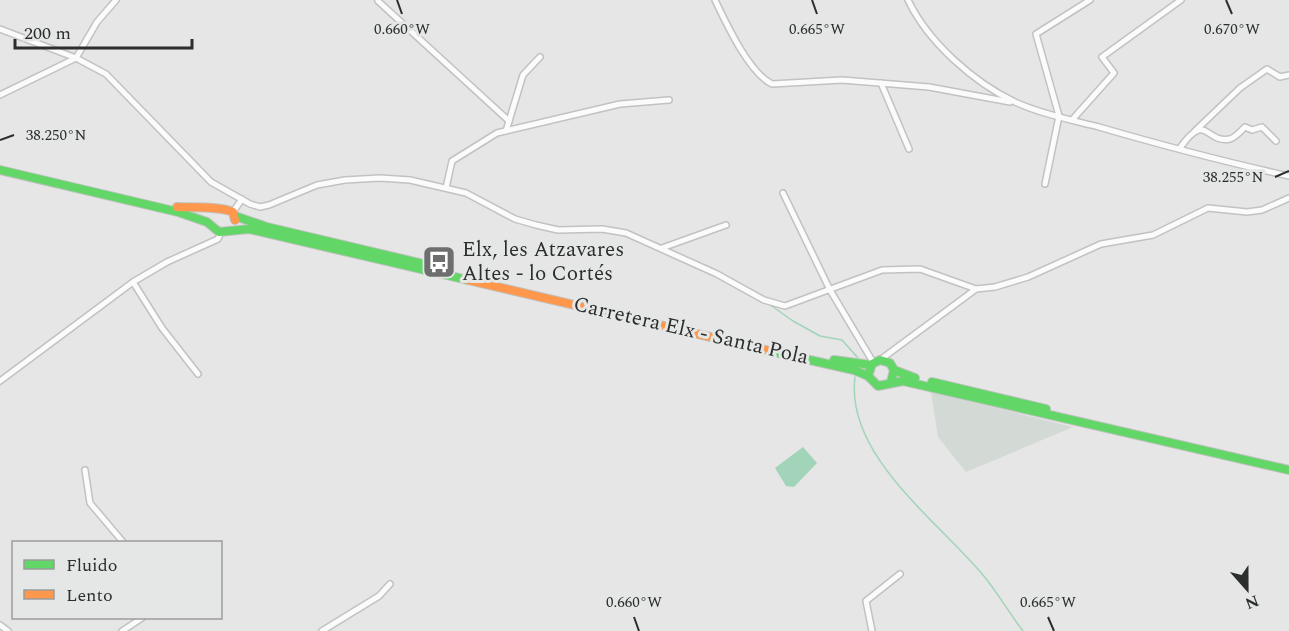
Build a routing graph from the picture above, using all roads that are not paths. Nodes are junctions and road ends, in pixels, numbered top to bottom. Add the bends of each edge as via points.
1 (116, 0) edge
2 (715, 0) edge
3 (908, 0) edge
4 (1090, 0) edge
5 (1181, 0) edge
6 (378, 1) edge
7 (0, 29) edge
8 (540, 57) dead end
9 (76, 58) junction
10 (1289, 75) edge
11 (881, 83) junction
12 (0, 95) edge
13 (669, 100) dead end
14 (1017, 103) junction
15 (1059, 116) junction
16 (1072, 120) junction
17 (509, 121) junction
18 (506, 131) junction
19 (1196, 131) junction
20 (1276, 141) dead end
21 (1180, 148) junction
22 (909, 149) dead end
23 (0, 169) edge
24 (1289, 176) edge
25 (1046, 184) dead end
26 (446, 188) junction
27 (783, 193) dead end
28 (234, 196) junction
29 (1289, 198) edge
30 (242, 199) junction
31 (219, 209) junction
32 (234, 214) junction
33 (211, 225) junction
34 (726, 225) dead end
35 (231, 229) junction
36 (221, 232) junction
37 (662, 249) junction
38 (133, 282) junction
39 (976, 289) junction
40 (830, 290) junction
41 (874, 362) junction
42 (894, 370) junction
43 (198, 374) dead end
44 (868, 376) junction
45 (0, 381) edge
46 (891, 382) junction
47 (1289, 468) edge
48 (85, 470) dead end
49 (121, 541) edge
50 (900, 574) dead end
51 (390, 584) dead end
52 (140, 619) edge
53 (0, 625) edge
54 (8, 631) edge
55 (122, 631) edge
56 (322, 631) edge
57 (872, 631) edge

1 - 9 street via 97,22
2 - 11 street via 733,36 772,84 817,80
3 - 14 street via 924,28 946,51 976,77
4 - 15 street via 1036,34
5 - 16 street via 1102,57 1114,73
6 - 17 street
7 - 9 street
8 - 17 street via 523,75
9 - 12 street
9 - 28 street via 106,74 211,182
10 - 19 street via 1280,77 1266,69 1240,88
11 - 14 street
11 - 22 street
13 - 18 street via 620,104
14 - 15 street
15 - 16 street
15 - 25 street
16 - 21 street
17 - 18 street
18 - 26 street via 452,161
19 - 20 street via 1202,129 1226,140 1245,127 1262,128
19 - 21 street
21 - 24 street
23 - 31 main road via 175,207
23 - 33 main road via 178,212
26 - 30 street via 390,179 345,180 317,185 260,207
26 - 37 street via 536,225 558,230 626,233
27 - 40 street
28 - 30 street
28 - 31 street
29 - 39 street via 1262,210 1208,208 1153,235 1101,244 1010,283
30 - 32 street
31 - 32 main road
31 - 33 main road via 210,218
32 - 35 main road
32 - 41 main road, Carretera Elx - Santa Pola via 267,227 603,307 858,365
33 - 36 main road
34 - 37 street
35 - 36 main road
35 - 44 main road, Carretera Elx - Santa Pola via 249,229 517,290
36 - 38 street via 218,240
37 - 40 street via 774,304 785,306
38 - 43 street
38 - 45 street
39 - 40 street via 920,269 898,268 882,270
39 - 41 street
40 - 41 street
41 - 42 main road via 890,363
41 - 44 main road
42 - 46 main road
42 - 47 main road
44 - 46 main road via 878,386
46 - 47 main road via 903,381
48 - 49 street via 90,503
50 - 57 street via 866,601
51 - 56 street via 379,596
52 - 55 street
53 - 54 street

